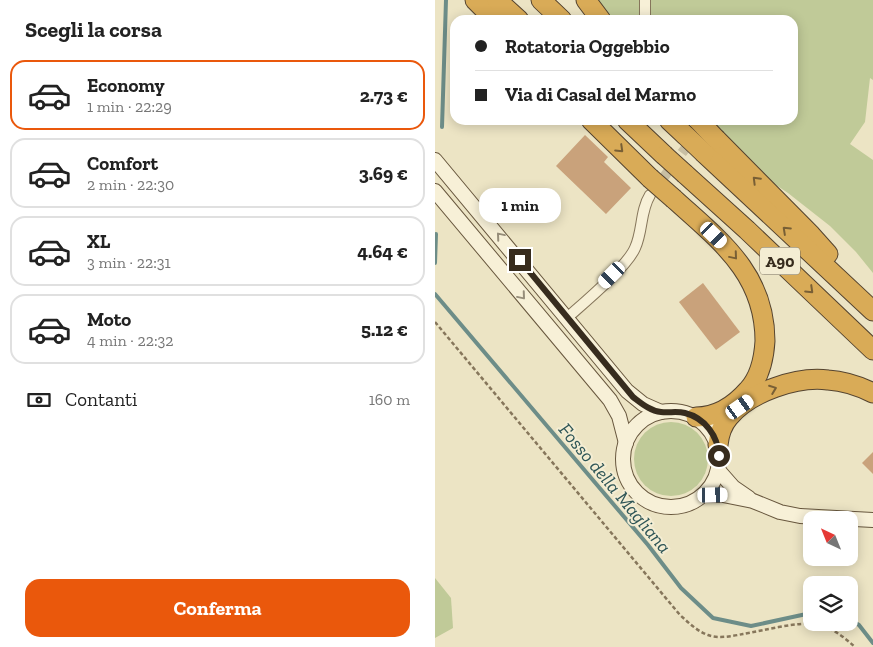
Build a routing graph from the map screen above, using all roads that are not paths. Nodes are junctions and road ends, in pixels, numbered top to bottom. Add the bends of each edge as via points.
1 (541, 0) edge
2 (586, 0) edge
3 (645, 0) edge
4 (489, 8) edge
5 (506, 15) edge
6 (557, 15) edge
7 (597, 15) edge
8 (645, 15) edge
9 (595, 125) edge
10 (632, 125) edge
11 (674, 125) edge
12 (700, 125) edge
13 (710, 146) junction
14 (435, 160) edge
15 (650, 187) junction
16 (435, 192) edge
17 (873, 305) edge
18 (873, 311) edge
19 (568, 318) junction
20 (873, 350) edge
21 (873, 393) edge
22 (661, 412) junction
23 (695, 417) junction
24 (626, 443) junction
25 (717, 445) junction
26 (718, 470) junction
27 (703, 495) junction
28 (753, 501) junction
29 (873, 520) edge

1 - 6 highway
2 - 7 highway
3 - 8 street
4 - 5 highway
9 -> 15 highway
10 -> 20 highway, A90, bridge
11 - 13 highway, A90, bridge via 685,135
12 - 13 highway, bridge
17 -> 13 highway via 811,235
18 -> 13 highway, A90
19 -> 14 main road
15 - 19 street via 633,252
15 -> 23 highway, bridge via 673,199 720,241 741,265 755,289 764,324 764,353 758,375 750,388 726,410
16 -> 24 main road via 610,400 619,416
19 - 22 main road via 633,397
25 -> 21 highway via 724,425 735,412 760,394 777,387 807,380 829,380
22 - 23 main road via 673,411
22 - 24 main road via 640,423
23 - 25 main road via 709,429
24 - 27 main road via 623,459 626,474 644,499 675,507
25 - 26 main road
26 - 27 main road via 713,484
26 - 28 main road via 733,487
27 - 28 main road
28 - 29 main road via 800,516

